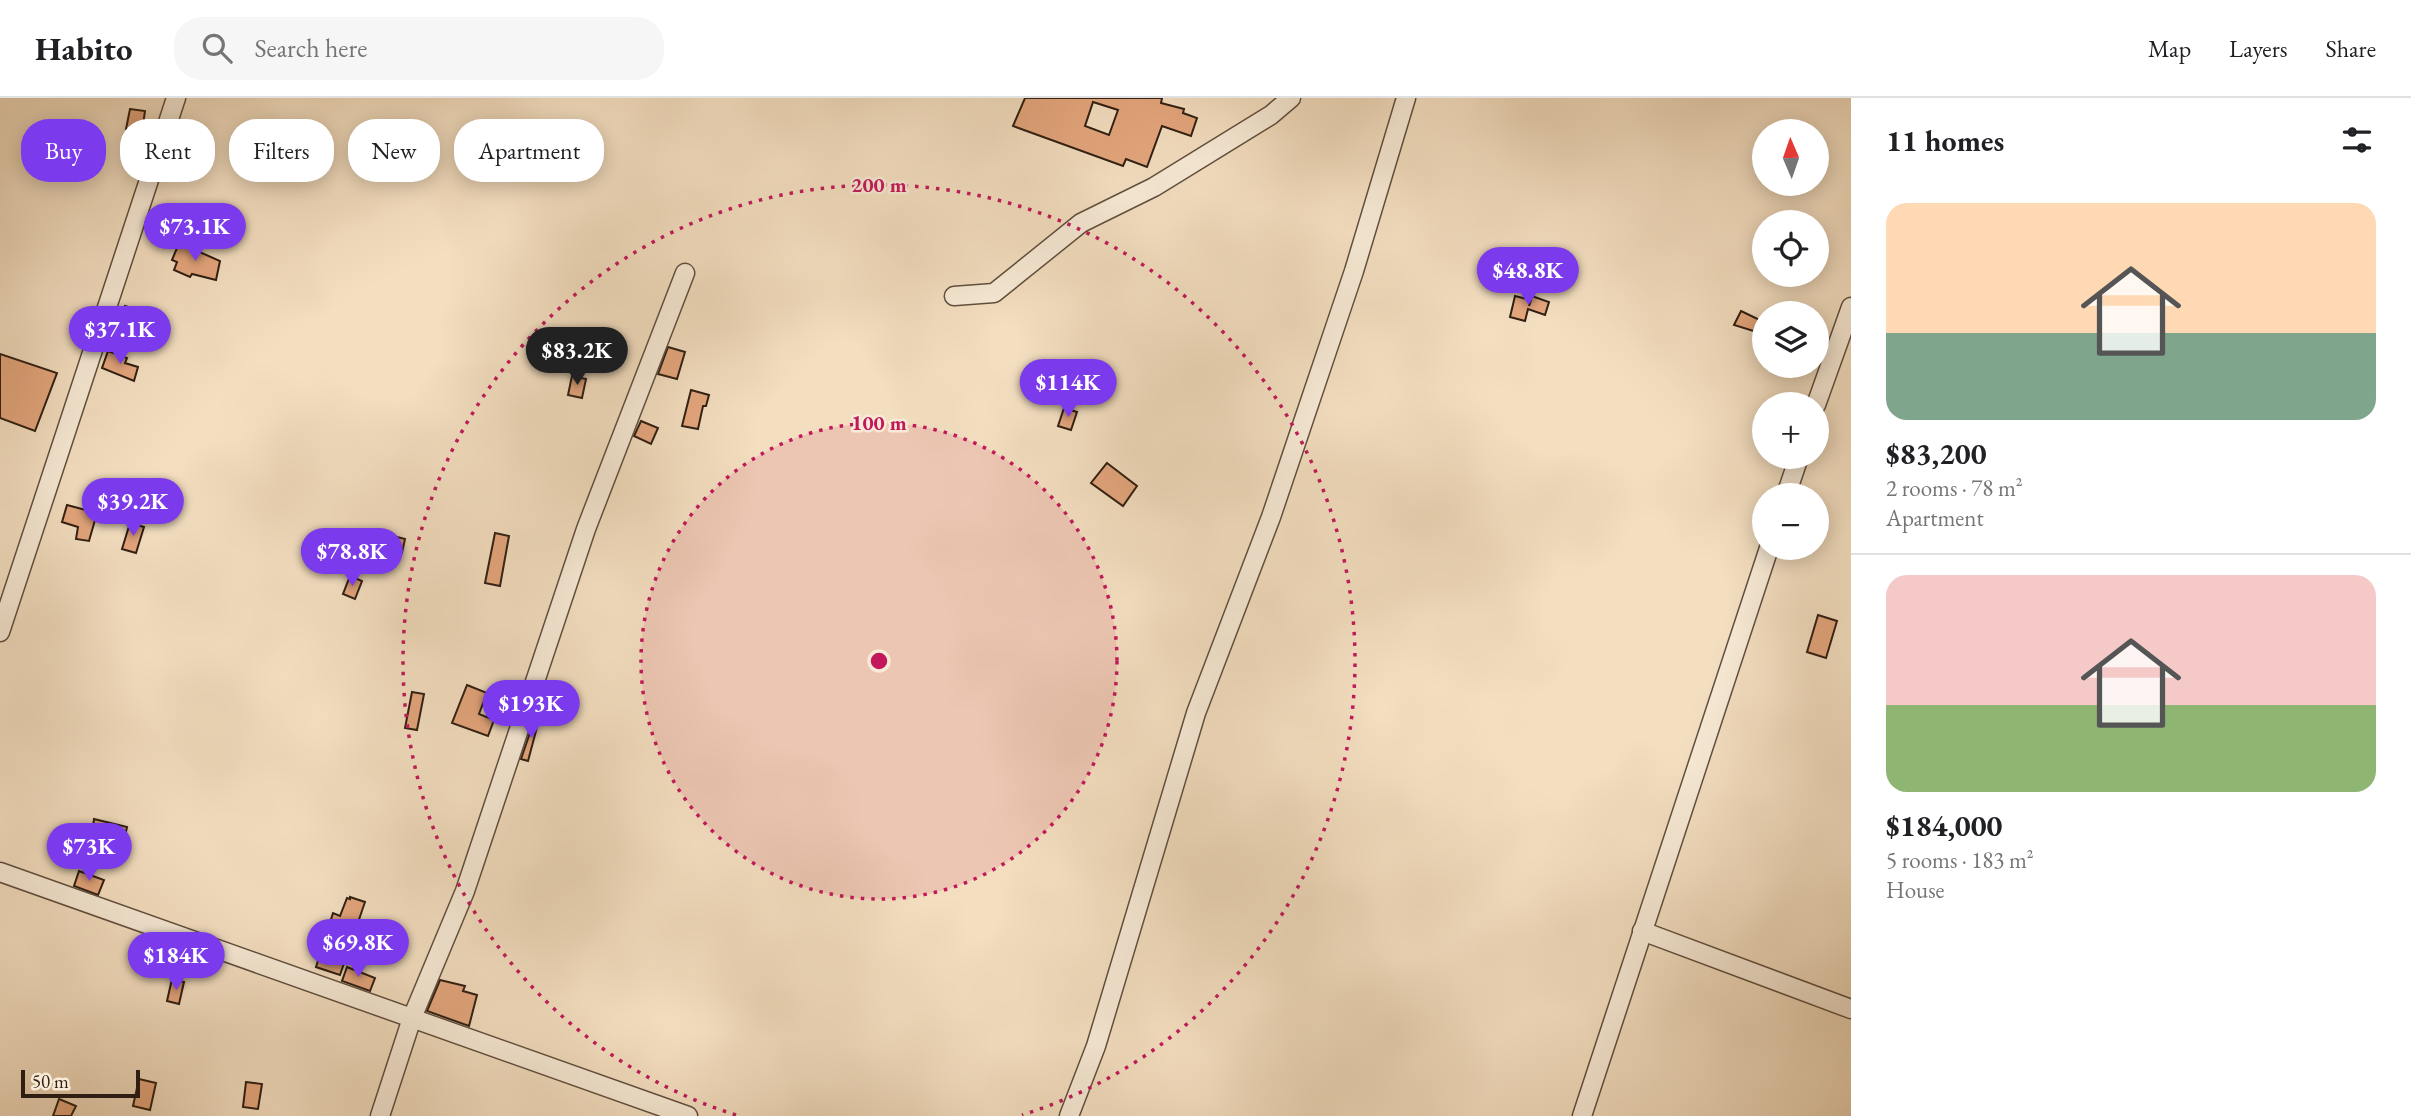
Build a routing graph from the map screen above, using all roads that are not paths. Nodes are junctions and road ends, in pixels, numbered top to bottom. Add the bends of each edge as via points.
1 (176, 98) edge
2 (1290, 98) edge
3 (1406, 98) edge
4 (685, 273) dead end
5 (954, 296) dead end
6 (1851, 307) edge
7 (1821, 392) edge
8 (1765, 560) edge
9 (0, 632) edge
10 (0, 872) edge
11 (1642, 932) junction
12 (1851, 1009) edge
13 (412, 1018) junction
14 (380, 1116) edge
15 (688, 1116) edge
16 (1069, 1116) edge
17 (1583, 1116) edge

1 - 9 street
2 - 5 street via 1271,115 1154,187 1081,223 994,293
3 - 16 street via 1354,271 1271,517 1196,713 1096,1046
4 - 13 street via 586,529 465,891
6 - 7 street
8 - 11 street
10 - 13 street
11 - 12 street
11 - 17 street
13 - 14 street
13 - 15 street

